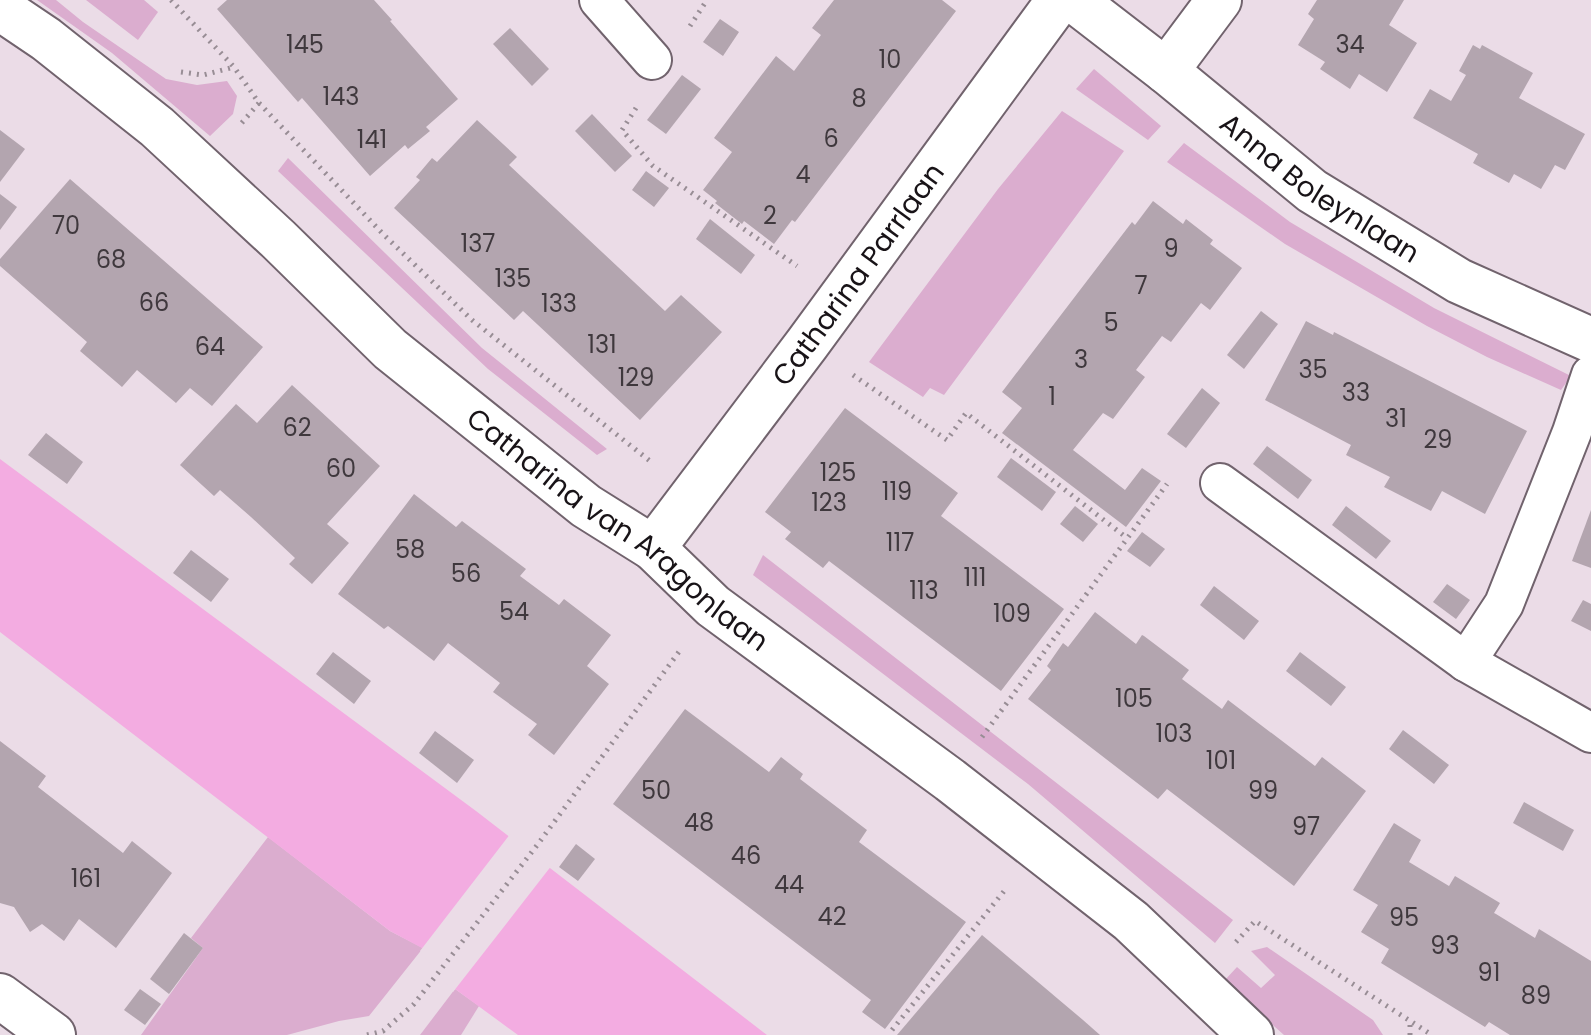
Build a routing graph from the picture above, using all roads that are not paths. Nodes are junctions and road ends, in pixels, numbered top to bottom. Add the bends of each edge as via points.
1 (599, 0) edge
2 (1059, 0) edge
3 (1074, 0) edge
4 (1219, 0) edge
5 (0, 8) edge
6 (652, 60) dead end
7 (1166, 71) junction
8 (1591, 340) edge
9 (1591, 375) edge
10 (1220, 483) road end
11 (653, 548) junction
12 (1466, 662) junction
13 (1591, 733) edge
14 (0, 996) edge
15 (53, 1035) edge
16 (1251, 1035) edge

1 - 6 lane
2 - 11 street, Catharina Parrlaan
3 - 7 street, Anna Boleynlaan
4 - 7 street
5 - 11 street, Catharina van Aragonlaan via 157,127 390,349 586,506
7 - 8 street, Anna Boleynlaan via 1312,191 1459,281
9 - 12 lane via 1504,604
10 - 12 lane
11 - 16 street, Catharina van Aragonlaan via 713,606 1131,921
12 - 13 lane
14 - 15 street

